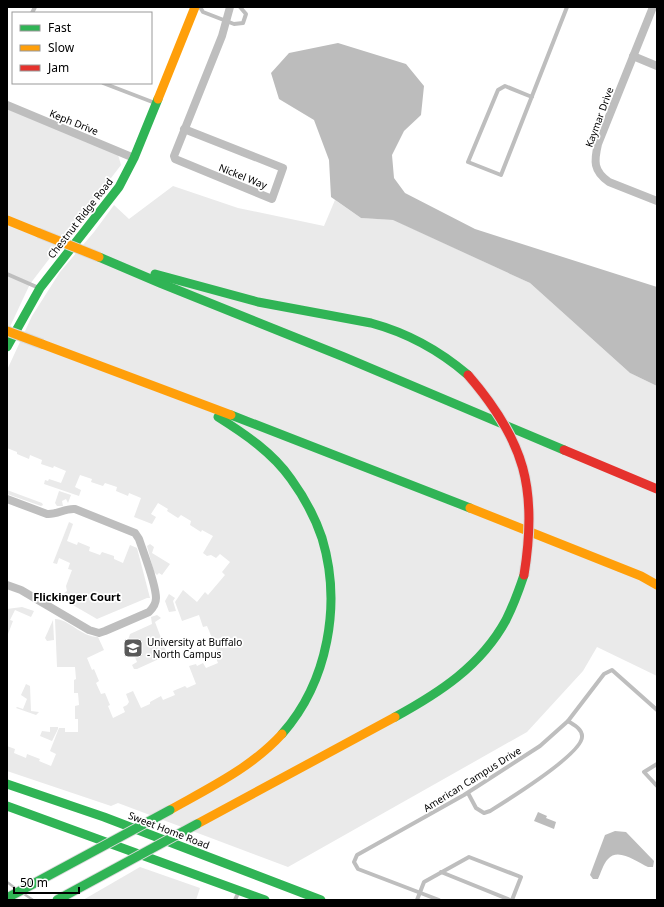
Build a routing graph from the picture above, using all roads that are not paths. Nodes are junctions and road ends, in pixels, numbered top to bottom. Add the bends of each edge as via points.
1 (195, 7) edge
2 (200, 7) edge
3 (230, 7) edge
4 (240, 7) edge
5 (567, 7) edge
6 (653, 7) edge
7 (225, 22) junction
8 (633, 56) junction
9 (657, 66) edge
10 (106, 84) edge
11 (532, 97) junction
12 (156, 104) junction
13 (7, 105) edge
14 (184, 129) junction
15 (134, 158) junction
16 (657, 201) edge
17 (7, 220) edge
18 (119, 265) junction
19 (7, 274) edge
20 (40, 288) junction
21 (7, 331) edge
22 (7, 346) edge
23 (191, 400) junction
24 (657, 489) edge
25 (7, 499) edge
26 (7, 585) edge
27 (657, 585) edge
28 (657, 710) edge
29 (568, 721) junction
30 (657, 764) edge
31 (7, 784) edge
32 (657, 786) edge
33 (468, 793) junction
34 (7, 806) edge
35 (441, 872) junction
36 (420, 892) junction
37 (237, 896) edge
38 (7, 898) edge
39 (58, 900) edge
40 (265, 900) edge
41 (321, 900) edge
42 (417, 900) edge
43 (439, 900) edge
44 (511, 900) edge

1 - 12 main road, Chestnut Ridge Road
2 - 7 lane via 203,12
3 - 7 street, Nickel Way
4 - 7 lane via 246,14 243,23
5 - 11 lane
6 - 8 street, Kaymar Drive
7 - 14 street, Nickel Way via 222,36
8 - 9 street
8 - 16 street, Kaymar Drive via 598,144 596,165 598,172 609,182
10 - 12 lane
11 - 11 lane via 505,86 498,90 468,162 501,175
12 - 15 main road, Chestnut Ridge Road
13 - 15 street, Keph Drive
14 - 14 street, Nickel Way via 283,168 272,199 175,159
15 - 20 main road, Chestnut Ridge Road via 119,187
17 - 18 main road, bridge
18 - 24 main road
18 - 39 main road, bridge via 258,302 389,328 432,347 450,359 483,391 501,415 514,442 525,475 530,504 529,543 524,575 504,623 480,656 441,690
19 - 20 lane
20 - 22 main road, Chestnut Ridge Road
21 - 23 main road, bridge
23 - 27 main road via 474,509 641,576
23 - 38 main road, bridge via 259,445 296,486 313,516 325,547 330,574 331,608 327,642 318,673 305,702 288,727 249,764
25 - 26 street via 53,515 74,509 135,533 155,589 155,603 149,612 99,633 89,630 21,590
28 - 29 lane, American Campus Drive via 612,670 604,674
29 - 33 lane, American Campus Drive via 540,746
29 - 33 lane via 580,730 582,742 578,748 531,784 484,813 476,808
30 - 32 lane via 644,772
31 - 41 main road, Sweet Home Road via 104,817
33 - 36 lane, American Campus Drive via 357,855 354,862 358,869
34 - 37 main road
35 - 36 lane via 424,882
35 - 44 lane
35 - 44 lane via 469,857 521,877
36 - 42 lane
36 - 43 lane, American Campus Drive
37 - 40 main road

